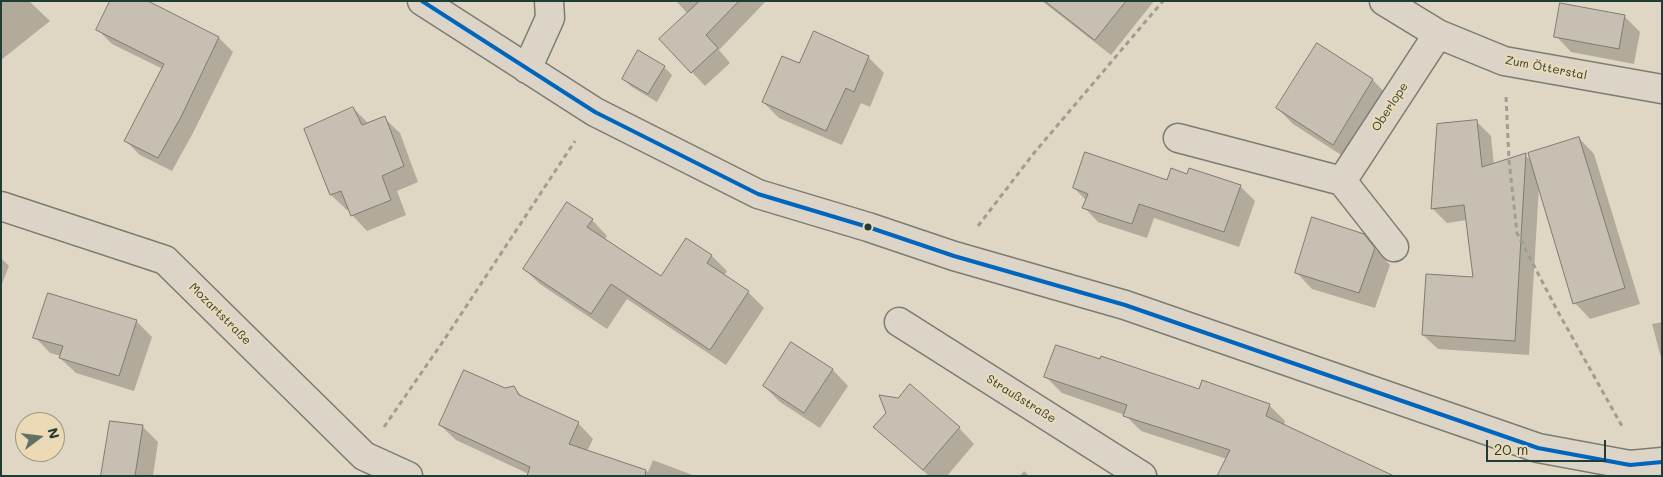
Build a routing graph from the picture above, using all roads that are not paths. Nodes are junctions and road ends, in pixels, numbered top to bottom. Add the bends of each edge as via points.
1 (422, 1) edge
2 (549, 1) edge
3 (1384, 1) edge
4 (1438, 34) junction
5 (527, 69) junction
6 (1662, 89) edge
7 (1178, 138) dead end
8 (1342, 180) junction
9 (1, 206) edge
10 (1394, 247) dead end
11 (899, 322) dead end
12 (1662, 462) edge
13 (408, 476) edge
14 (1142, 476) edge

1 - 5 street
2 - 5 street via 550,18
3 - 4 street, Zum Ötterstal
4 - 6 street, Zum Ötterstal via 1504,61
4 - 8 street, Oberlope
5 - 12 street via 595,112 758,194 954,256 1125,305 1538,448 1630,465
7 - 8 street
8 - 10 street
9 - 13 street, Mozartstraße via 165,260 364,456
11 - 14 street, Straußstraße

